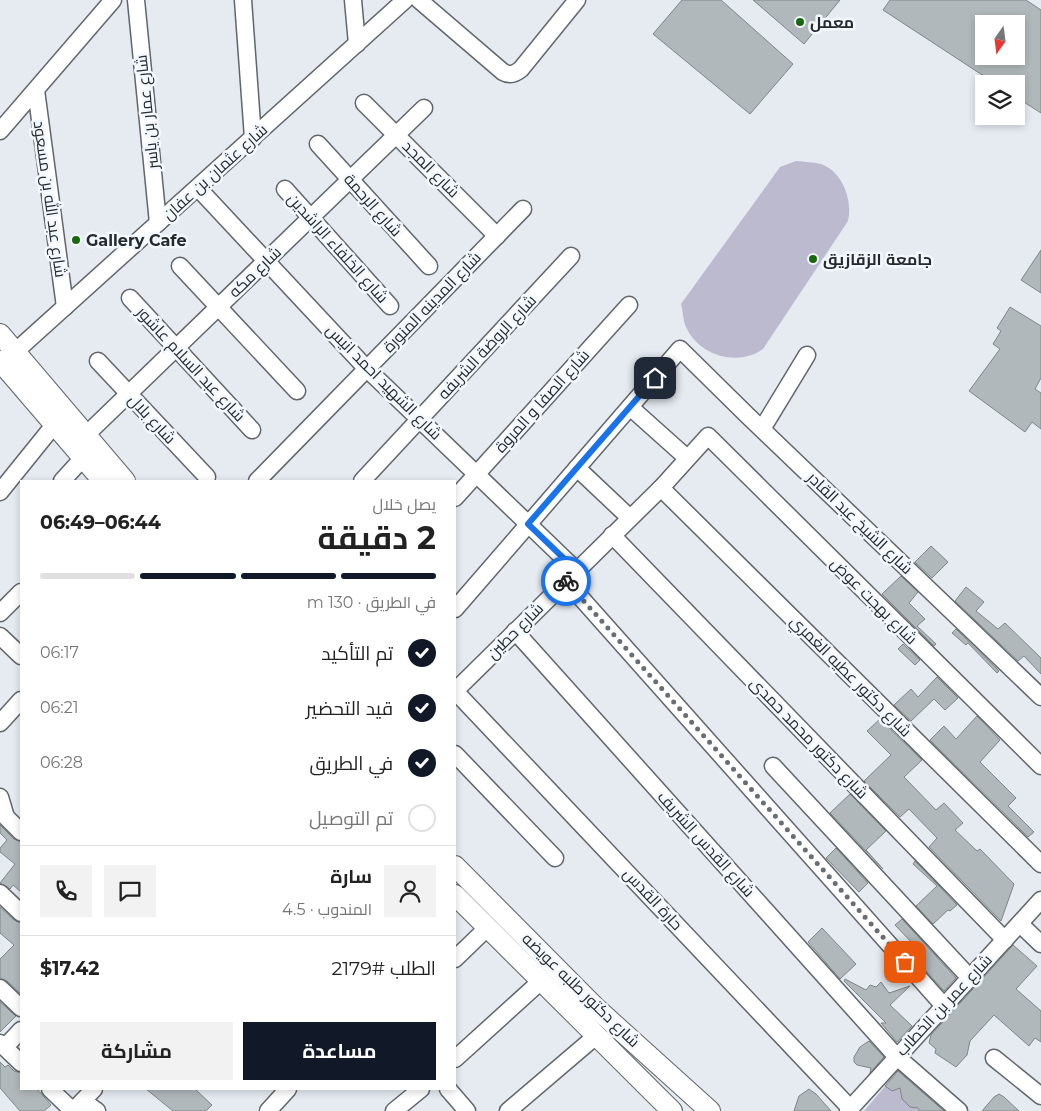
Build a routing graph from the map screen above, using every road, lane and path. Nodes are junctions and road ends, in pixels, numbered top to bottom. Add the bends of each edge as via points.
1 (113, 0) edge
2 (136, 0) edge
3 (243, 0) edge
4 (353, 0) edge
5 (405, 0) edge
6 (419, 0) edge
7 (577, 0) edge
8 (357, 44) junction
9 (36, 90) junction
10 (364, 103) dead end
11 (424, 108) dead end
12 (0, 131) edge
13 (396, 135) junction
14 (253, 138) junction
15 (318, 144) dead end
16 (350, 180) junction
17 (198, 188) junction
18 (285, 189) dead end
19 (523, 209) dead end
20 (311, 218) junction
21 (158, 223) junction
22 (497, 236) junction
23 (571, 256) dead end
24 (266, 261) junction
25 (180, 266) dead end
26 (429, 266) dead end
27 (130, 298) dead end
28 (629, 305) dead end
29 (390, 306) dead end
30 (65, 307) junction
31 (218, 307) junction
32 (0, 334) edge
33 (176, 348) junction
34 (807, 355) dead end
35 (6, 359) edge
36 (98, 361) dead end
37 (367, 369) junction
38 (297, 391) dead end
39 (129, 394) junction
40 (630, 407) junction
41 (420, 420) junction
42 (54, 425) junction
43 (762, 429) junction
44 (252, 430) dead end
45 (86, 435) junction
46 (708, 436) joint
47 (83, 458) junction
48 (687, 458) junction
49 (577, 468) junction
50 (476, 474) junction
51 (207, 477) dead end
52 (63, 480) edge
53 (101, 480) edge
54 (124, 480) edge
55 (258, 480) edge
56 (363, 480) edge
57 (661, 488) junction
58 (0, 492) edge
59 (456, 497) edge
60 (630, 518) junction
61 (528, 524) junction
62 (612, 536) junction
63 (571, 575) junction
64 (20, 593) edge
65 (456, 608) edge
66 (0, 613) edge
67 (515, 631) junction
68 (0, 636) edge
69 (20, 655) edge
70 (456, 690) edge
71 (456, 692) edge
72 (1041, 697) edge
73 (20, 701) edge
74 (0, 723) edge
75 (456, 755) edge
76 (773, 766) dead end
77 (1041, 766) edge
78 (0, 797) edge
79 (20, 831) edge
80 (555, 858) dead end
81 (1041, 864) edge
82 (456, 867) edge
83 (0, 893) edge
84 (456, 896) edge
85 (1041, 900) edge
86 (20, 912) edge
87 (1020, 924) junction
88 (487, 928) junction
89 (1005, 940) junction
90 (1041, 944) edge
91 (456, 958) edge
92 (970, 978) junction
93 (540, 981) junction
94 (0, 988) edge
95 (944, 1006) junction
96 (20, 1007) edge
97 (20, 1031) edge
98 (596, 1036) junction
99 (2, 1045) edge
100 (896, 1056) junction
101 (456, 1058) edge
102 (994, 1058) dead end
103 (20, 1062) edge
104 (52, 1090) edge
105 (287, 1090) edge
106 (420, 1090) edge
107 (449, 1090) edge
108 (1041, 1096) edge
109 (81, 1103) edge
110 (849, 1109) edge
111 (97, 1111) edge
112 (268, 1111) edge
113 (394, 1111) edge
114 (467, 1111) edge
115 (508, 1111) edge
116 (672, 1111) edge
117 (710, 1111) edge
118 (959, 1111) edge

1 - 9 street
2 - 21 street, شارع عمار بن ياسر
3 - 14 street
4 - 8 street
5 - 8 street, شارع عثمان بن عفان
6 - 7 street via 503,72 510,74 521,68
8 - 14 street, شارع عثمان بن عفان
9 - 12 street
9 - 30 street, شارع عبد الله بن مسعود
10 - 13 street, شارع المجد
11 - 13 street, شارع مكه
13 - 16 street, شارع مكه
13 - 22 street, شارع المجد
14 - 17 street, شارع عثمان بن عفان
15 - 16 street, شارع الرحمة
16 - 20 street, شارع مكه
16 - 26 street, شارع الرحمة
17 - 21 street, شارع عثمان بن عفان
17 - 24 street, شارع الشهيد احمد انيس
18 - 20 street, شارع الخلفاء الراشدين
19 - 22 street, شارع المدينه المنورة
20 - 24 street, شارع مكه
20 - 29 street, شارع الخلفاء الراشدين
21 - 30 street, شارع عثمان بن عفان
22 - 37 street, شارع المدينه المنورة
23 - 41 street, شارع الروضة الشريفه
24 - 31 street, شارع مكه
24 - 37 street, شارع الشهيد احمد انيس
25 - 31 street
27 - 33 street, شارع عبد السلام عاشور
28 - 50 street, شارع الصفا و المروة
30 - 35 street, شارع عثمان بن عفان
31 - 33 street, شارع مكه
31 - 38 street
32 - 35 street
33 - 39 street, شارع مكه
33 - 44 street, شارع عبد السلام عاشور
34 - 43 street
35 - 42 street
35 - 45 street
36 - 39 street, شارع بلال
37 - 41 street, شارع الشهيد احمد انيس
37 - 55 street, شارع المدينه المنورة
39 - 45 street, شارع مكه
39 - 51 street, شارع بلال
40 - 43 street, شارع الشيخ عبد القادر via 680,349
40 - 48 street
40 - 49 street
41 - 50 street, شارع الشهيد احمد انيس
41 - 56 street, شارع الروضة الشريفه
42 - 47 street
42 - 58 street
43 - 72 street, شارع الشيخ عبد القادر
45 - 54 street
46 - 48 street, شارع حطين
46 - 77 street, شارع بهجت عوض
47 - 52 street
47 - 53 street
48 - 57 street, شارع حطين
49 - 60 street
49 - 61 street
50 - 59 street, شارع الصفا و المروة
50 - 61 street, شارع الشهيد احمد انيس
57 - 60 street, شارع حطين
57 - 81 street, شارع دكتور عطيه الغمري
60 - 62 street, شارع حطين
61 - 63 street, شارع الشهيد احمد انيس
61 - 65 street
62 - 63 street, شارع حطين
62 - 89 street, شارع دكتور محمد حمدى
63 - 67 street, شارع حطين
63 - 95 street, شارع الشهيد احمد انيس
64 - 66 street
67 - 70 street, شارع حطين
67 - 100 street, شارع القدس الشريف
68 - 69 street
71 - 110 street, حارة القدس
73 - 74 street
75 - 80 street
76 - 92 street
78 - 79 street via 6,817
82 - 117 street, شارع دكتور طلبه عويضه via 596,1008
83 - 86 street
84 - 88 street, شارع دكتور طلبه عويضه
85 - 87 street, شارع عمر بن الخطاب
87 - 89 street, شارع عمر بن الخطاب
87 - 90 street
88 - 91 street
88 - 93 street, شارع دكتور طلبه عويضه
89 - 92 street, شارع عمر بن الخطاب
92 - 95 street, شارع عمر بن الخطاب
93 - 98 street, شارع دكتور طلبه عويضه
93 - 101 street
94 - 96 street
95 - 100 street, شارع عمر بن الخطاب
97 - 99 street
98 - 115 street
98 - 116 street, شارع دكتور طلبه عويضه
99 - 103 street
100 - 110 street, شارع عمر بن الخطاب
100 - 118 street, شارع القدس الشريف
102 - 108 street
104 - 109 street
105 - 112 street
106 - 113 street
107 - 114 street
109 - 111 street

